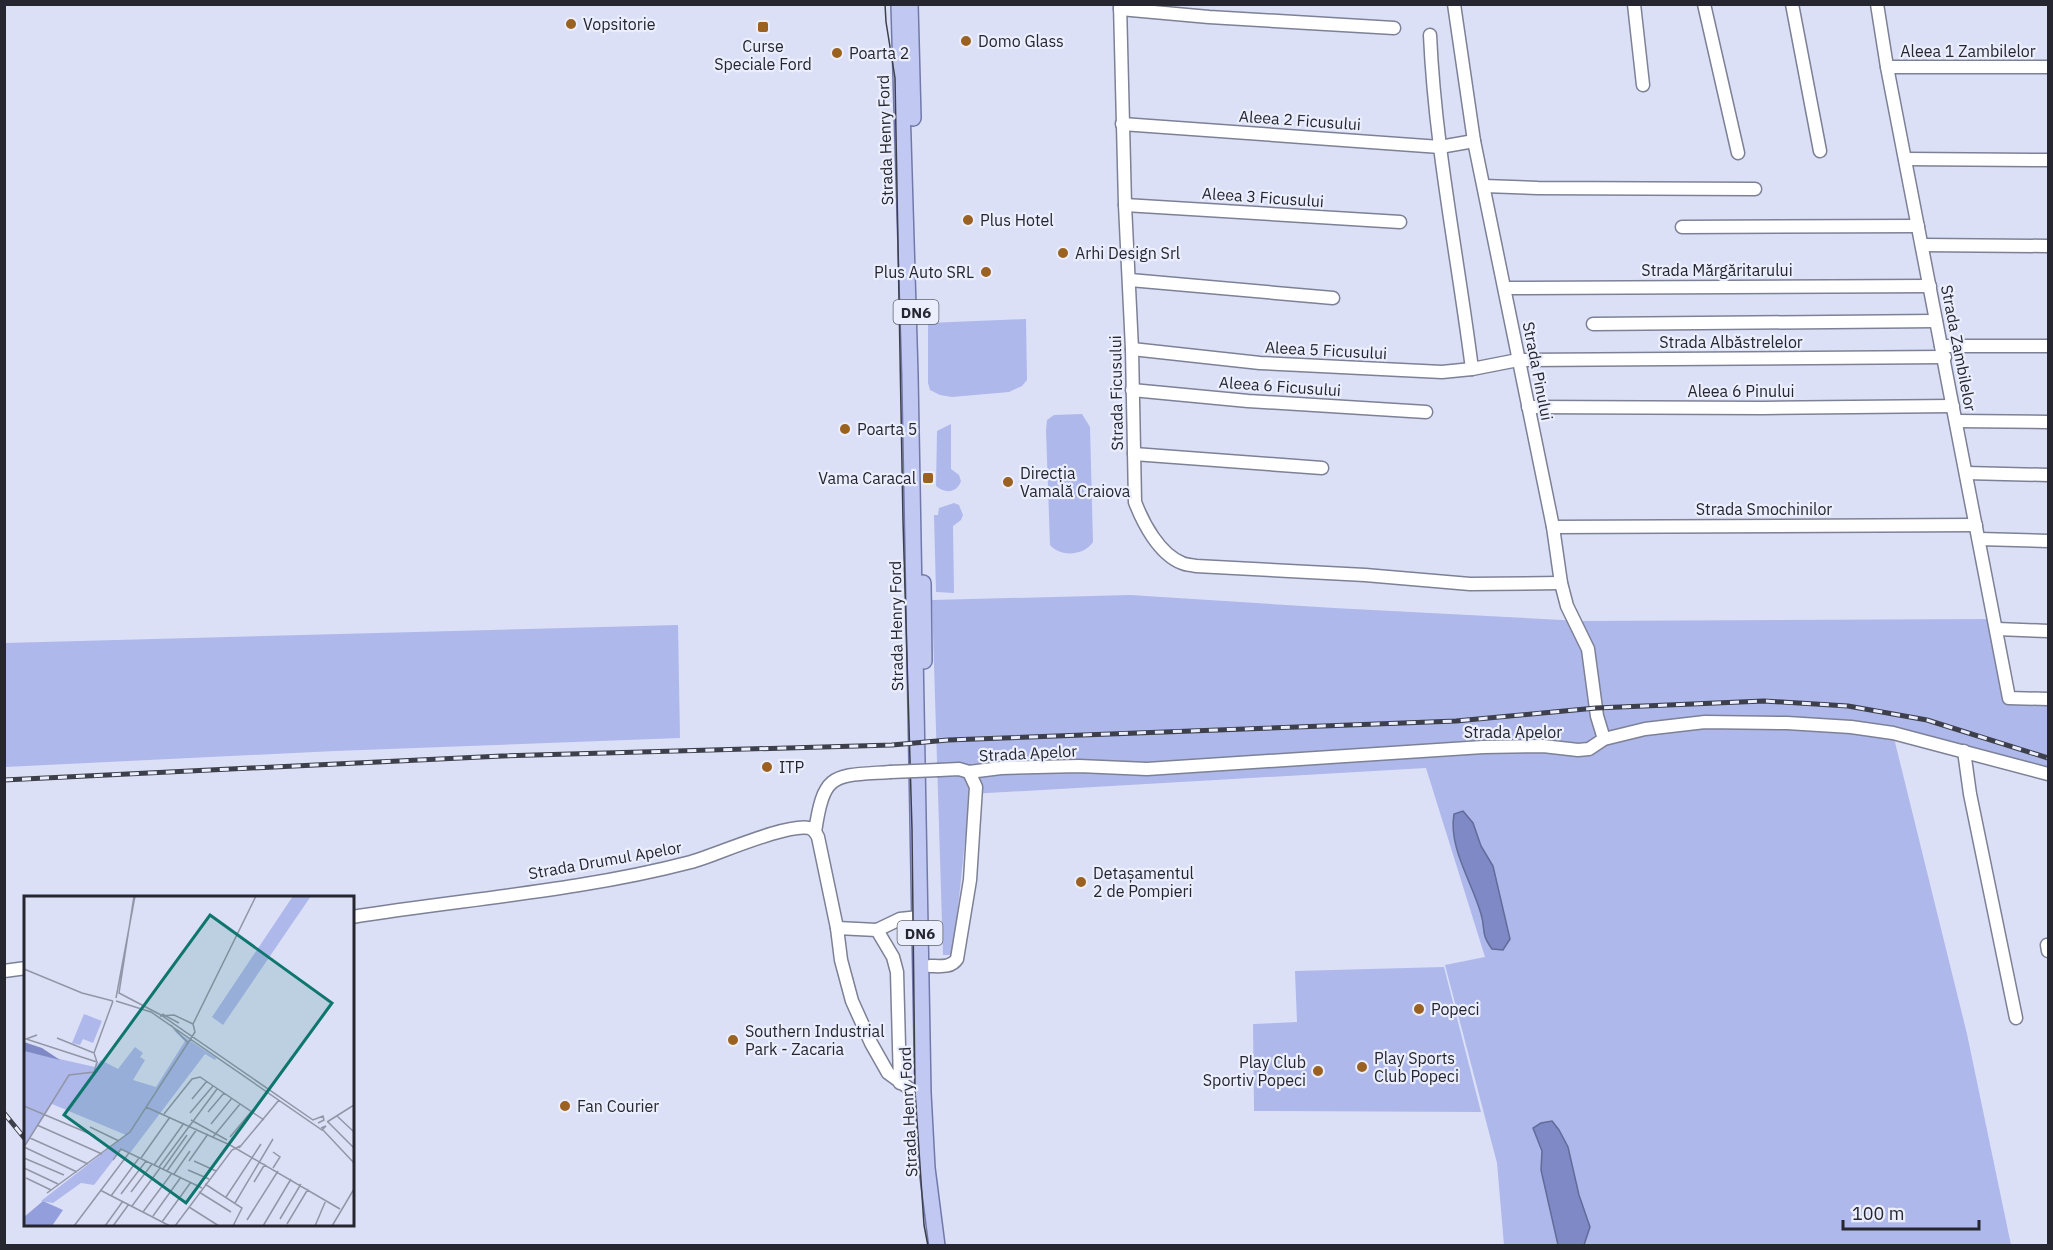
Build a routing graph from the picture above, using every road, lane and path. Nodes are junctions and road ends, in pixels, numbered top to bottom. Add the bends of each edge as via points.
1 (899, 4) edge
2 (910, 4) edge
3 (1454, 4) edge
4 (1634, 4) edge
5 (1704, 4) edge
6 (1792, 4) edge
7 (1877, 4) edge
8 (1120, 7) edge
9 (1394, 28) dead end
10 (1430, 35) dead end
11 (1887, 67) junction
12 (2049, 67) edge
13 (1643, 85) dead end
14 (1122, 124) junction
15 (1474, 141) junction
16 (1440, 147) junction
17 (1820, 152) dead end
18 (1737, 153) dead end
19 (1905, 159) junction
20 (2049, 160) edge
21 (1484, 186) junction
22 (1755, 189) dead end
23 (1125, 205) junction
24 (1400, 222) dead end
25 (1918, 226) junction
26 (1682, 227) dead end
27 (1922, 245) junction
28 (2049, 246) edge
29 (1130, 280) junction
30 (1930, 286) junction
31 (1505, 288) junction
32 (1333, 298) dead end
33 (1936, 321) junction
34 (1593, 324) dead end
35 (2049, 346) edge
36 (1132, 348) junction
37 (1943, 352) junction
38 (1518, 360) junction
39 (1472, 369) junction
40 (1132, 390) junction
41 (1953, 406) junction
42 (1528, 407) junction
43 (1426, 412) dead end
44 (1956, 421) junction
45 (2049, 422) edge
46 (1134, 453) junction
47 (1322, 468) dead end
48 (1966, 473) junction
49 (2049, 475) edge
50 (1976, 525) junction
51 (1553, 527) junction
52 (1979, 540) junction
53 (2049, 541) edge
54 (1562, 583) junction
55 (1997, 629) junction
56 (2049, 631) edge
57 (2049, 699) edge
58 (1604, 740) junction
59 (1964, 751) junction
60 (969, 772) junction
61 (2049, 774) edge
62 (815, 832) junction
63 (354, 917) edge
64 (920, 917) junction
65 (837, 928) junction
66 (877, 930) junction
67 (930, 966) junction
68 (24, 968) edge
69 (4, 971) edge
70 (2016, 1018) dead end
71 (900, 1083) junction
72 (923, 1093) junction
73 (937, 1245) edge
74 (946, 1245) edge

1 - 64 main road, Strada Henry Ford / DN6
2 - 67 main road, Strada Henry Ford / DN6
3 - 15 street, Strada Pinului
4 - 13 street
5 - 18 street
6 - 17 street
7 - 11 street, Strada Zambilelor
8 - 9 street via 1209,17
8 - 14 street, Strada Ficusului
10 - 16 street
11 - 12 street, Aleea 1 Zambilelor
11 - 19 street, Strada Zambilelor
14 - 16 street, Aleea 2 Ficusului
14 - 23 street, Strada Ficusului
15 - 16 street, Aleea 2 Ficusului
15 - 21 street, Strada Pinului
16 - 39 street
19 - 20 street
19 - 25 street, Strada Zambilelor
21 - 22 street
21 - 31 street, Strada Pinului
23 - 24 street, Aleea 3 Ficusului
23 - 29 street, Strada Ficusului
25 - 26 street
25 - 27 street, Strada Zambilelor
27 - 28 street
27 - 30 street, Strada Zambilelor
29 - 32 street
29 - 36 street, Strada Ficusului
30 - 31 street, Strada Mărgăritarului
30 - 33 street, Strada Zambilelor
31 - 38 street, Strada Pinului
33 - 34 street
33 - 37 street, Strada Zambilelor
35 - 37 street, Strada Albăstrelelor
36 - 39 street, Aleea 5 Ficusului via 1260,363 1421,371
36 - 40 street, Strada Ficusului
37 - 38 street, Strada Albăstrelelor
37 - 41 street, Strada Zambilelor
38 - 39 street, Aleea 5 Ficusului
38 - 42 street, Strada Pinului
40 - 43 street, Aleea 6 Ficusului
40 - 46 street, Strada Ficusului
41 - 42 street, Aleea 6 Pinului
41 - 44 street, Strada Zambilelor
42 - 51 street, Strada Pinului
44 - 45 street
44 - 48 street, Strada Zambilelor
46 - 47 street
46 - 54 street, Strada Ficusului via 1135,502 1143,522 1155,540 1181,563 1470,584
48 - 49 street
48 - 50 street, Strada Zambilelor
50 - 51 street, Strada Smochinilor
50 - 52 street, Strada Zambilelor
51 - 54 street, Strada Pinului
52 - 53 street
52 - 55 street, Strada Zambilelor
54 - 58 street, Strada Pinului via 1567,606 1587,649
55 - 56 street
55 - 57 street, Strada Zambilelor via 2009,698
58 - 59 street, Strada Apelor via 1645,729 1705,722 1787,723 1893,733
58 - 60 street, Strada Apelor via 1589,749 1578,750 1483,747 1167,768 1001,768
59 - 61 street, Strada Apelor
59 - 70 street
60 - 62 street, Strada Apelor, bridge via 890,772 831,781 822,796
60 - 67 street via 976,787 970,880 957,959 948,965
62 - 63 street, Strada Drumul Apelor via 810,828 791,829 694,861 608,880
62 - 65 street
64 - 66 street via 900,919
64 - 72 main road, Strada Henry Ford / DN6
65 - 66 street
65 - 71 street via 852,1001 879,1059
66 - 71 street via 897,972
67 - 74 main road, Strada Henry Ford / DN6 via 932,1094
68 - 69 street
71 - 72 street
72 - 73 main road, Strada Henry Ford / DN6

